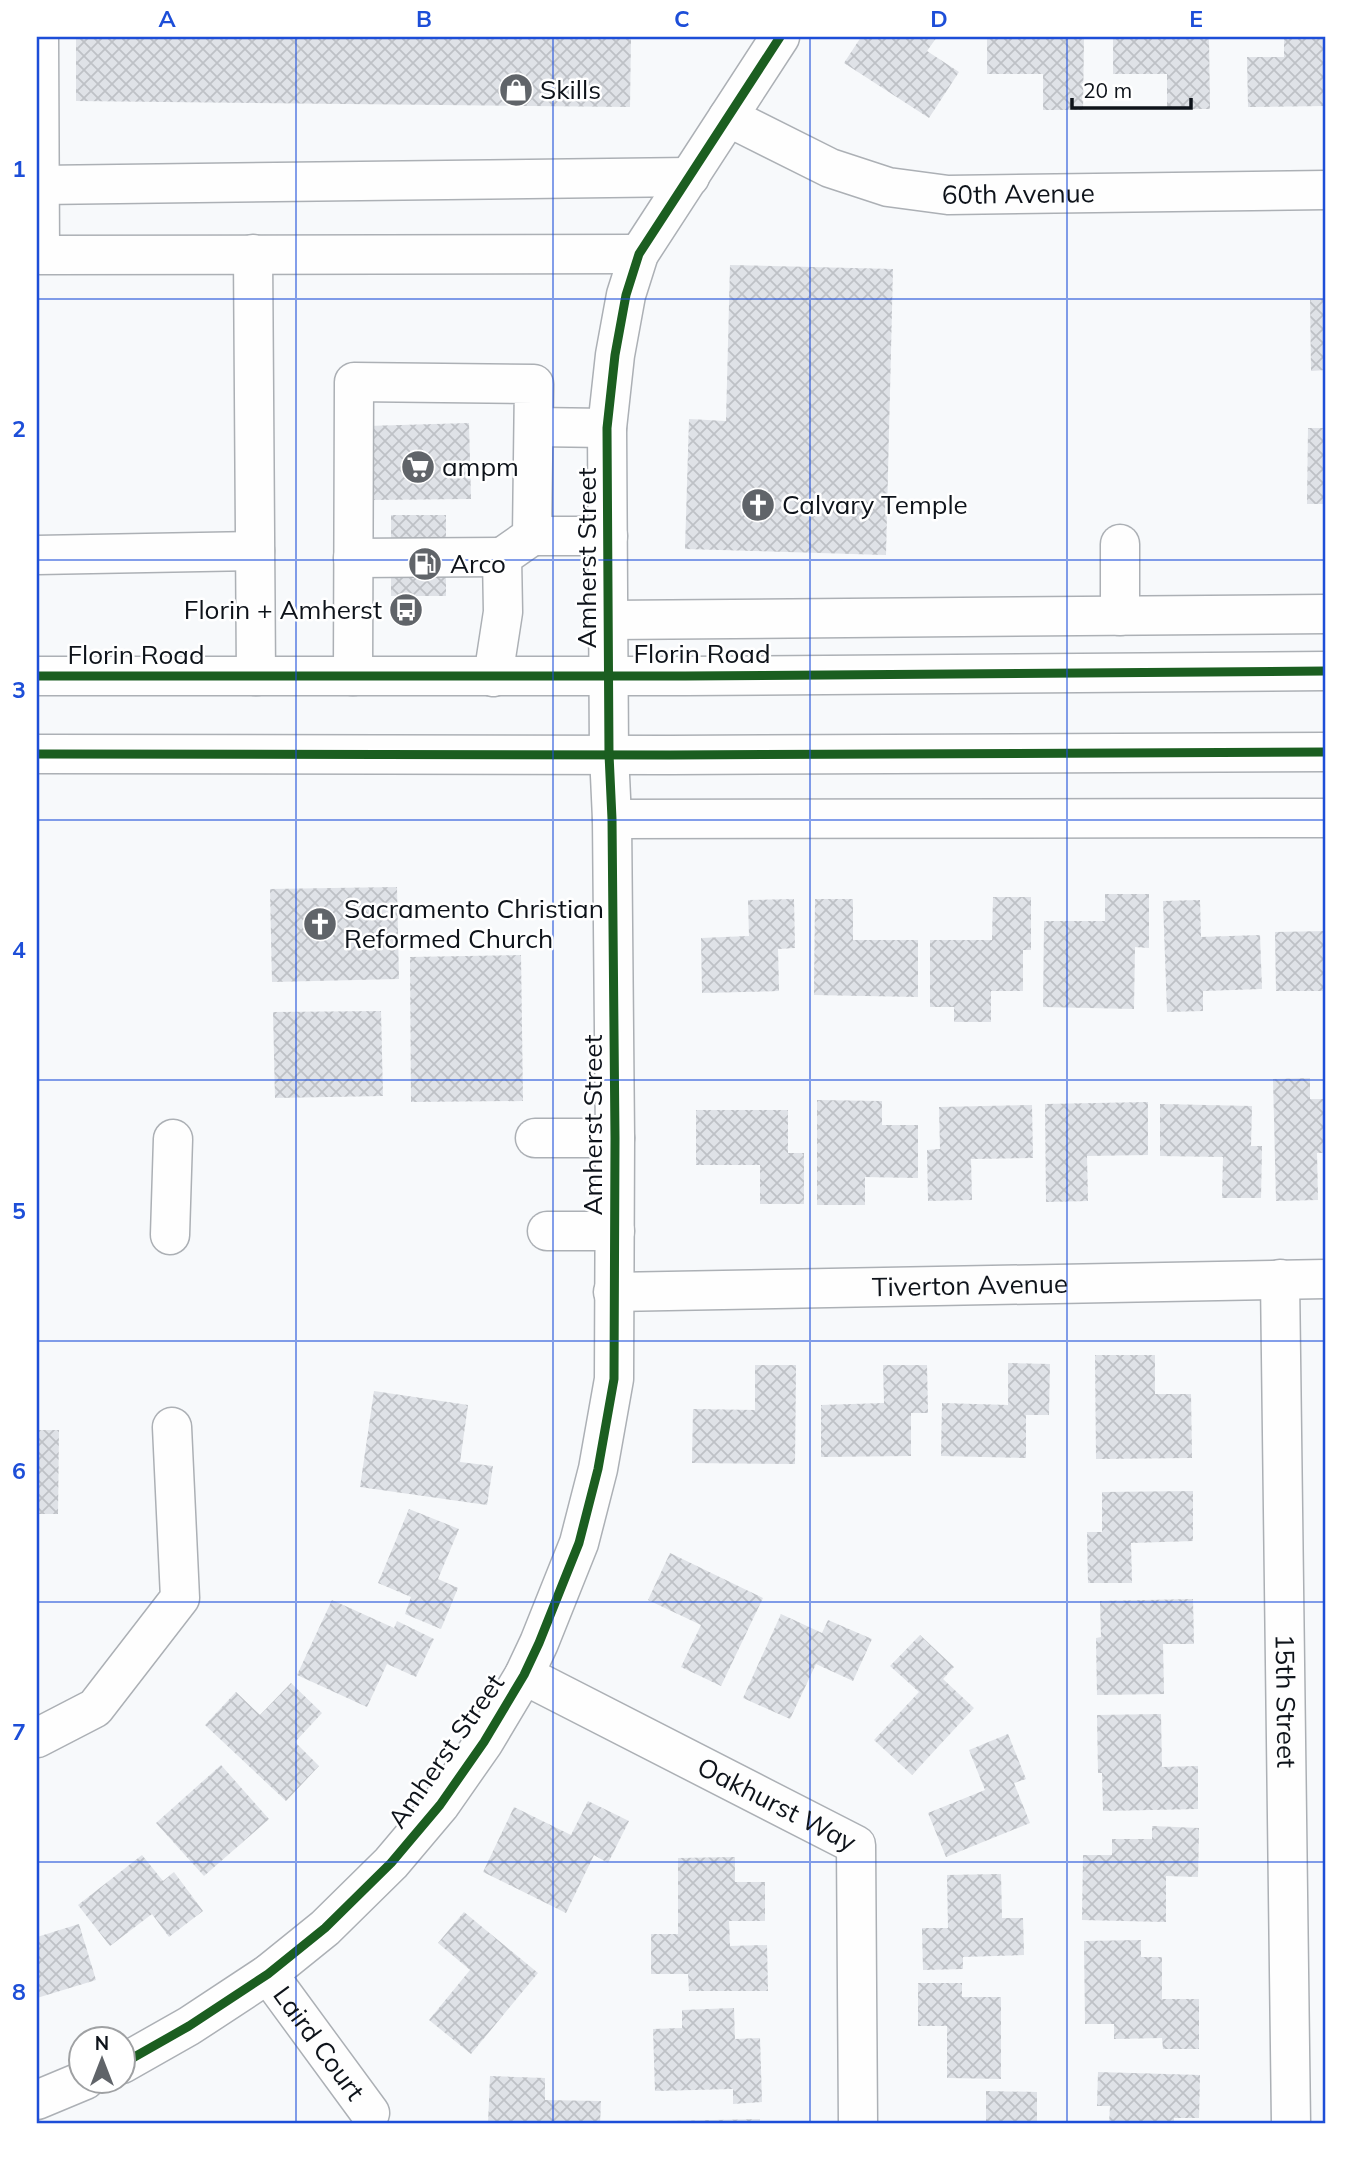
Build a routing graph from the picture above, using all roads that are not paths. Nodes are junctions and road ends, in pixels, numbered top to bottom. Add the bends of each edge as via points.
1 (39, 37) edge
2 (780, 37) edge
3 (728, 117) junction
4 (690, 177) junction
5 (40, 185) junction
6 (1326, 190) edge
7 (253, 254) junction
8 (639, 254) junction
9 (534, 427) junction
10 (607, 428) junction
11 (608, 536) junction
12 (1120, 544) dead end
13 (517, 546) junction
14 (255, 551) junction
15 (37, 555) edge
16 (354, 558) junction
17 (1326, 614) edge
18 (1120, 616) junction
19 (608, 620) junction
20 (1326, 671) edge
21 (37, 676) edge
22 (256, 676) junction
23 (354, 676) junction
24 (610, 676) junction
25 (493, 677) junction
26 (1326, 752) edge
27 (37, 754) edge
28 (609, 754) junction
29 (1326, 818) edge
30 (612, 819) junction
31 (535, 1138) dead end
32 (615, 1138) junction
33 (173, 1139) dead end
34 (547, 1231) dead end
35 (615, 1231) junction
36 (170, 1235) dead end
37 (1280, 1279) junction
38 (1326, 1279) edge
39 (613, 1292) junction
40 (172, 1427) dead end
41 (524, 1675) junction
42 (37, 1738) edge
43 (268, 1974) junction
44 (136, 2056) edge
45 (66, 2089) edge
46 (37, 2100) edge
47 (370, 2113) dead end
48 (858, 2124) edge
49 (1291, 2124) edge

1 - 5 street
2 - 3 street, Amherst Street
3 - 4 street, Amherst Street
3 - 6 street, 60th Avenue via 830,168 888,187 948,195
4 - 5 street
4 - 8 street, Amherst Street
5 - 7 street via 40,255
7 - 8 street
7 - 14 street
8 - 10 street, Amherst Street via 626,295
9 - 10 street
9 - 13 street
9 - 16 street via 534,384 354,382
10 - 11 street, Amherst Street
11 - 13 street
11 - 19 street, Amherst Street
12 - 18 street
13 - 16 street
13 - 25 street
14 - 15 street
14 - 22 street
16 - 23 street
17 - 18 street, Florin Road
18 - 19 street, Florin Road
19 - 24 street, Amherst Street
20 - 24 street, Florin Road
21 - 22 street, Florin Road
22 - 23 street, Florin Road
23 - 25 street, Florin Road
24 - 25 street, Florin Road
24 - 28 street, Amherst Street
26 - 28 street
27 - 28 street
28 - 30 street, Amherst Street
29 - 30 street
30 - 32 street, Amherst Street
31 - 32 street
32 - 35 street, Amherst Street
33 - 36 street
34 - 35 street
35 - 39 street, Amherst Street
37 - 38 street, Tiverton Avenue
37 - 39 street, Tiverton Avenue
37 - 49 street, 15th Street
39 - 41 street, Amherst Street via 614,1379 598,1469 579,1543
40 - 42 street via 180,1598 95,1708
41 - 43 street, Amherst Street via 484,1742 391,1863
41 - 48 street, Oakhurst Way via 856,1845
43 - 44 street, Amherst Street
43 - 47 street, Laird Court
45 - 46 street

